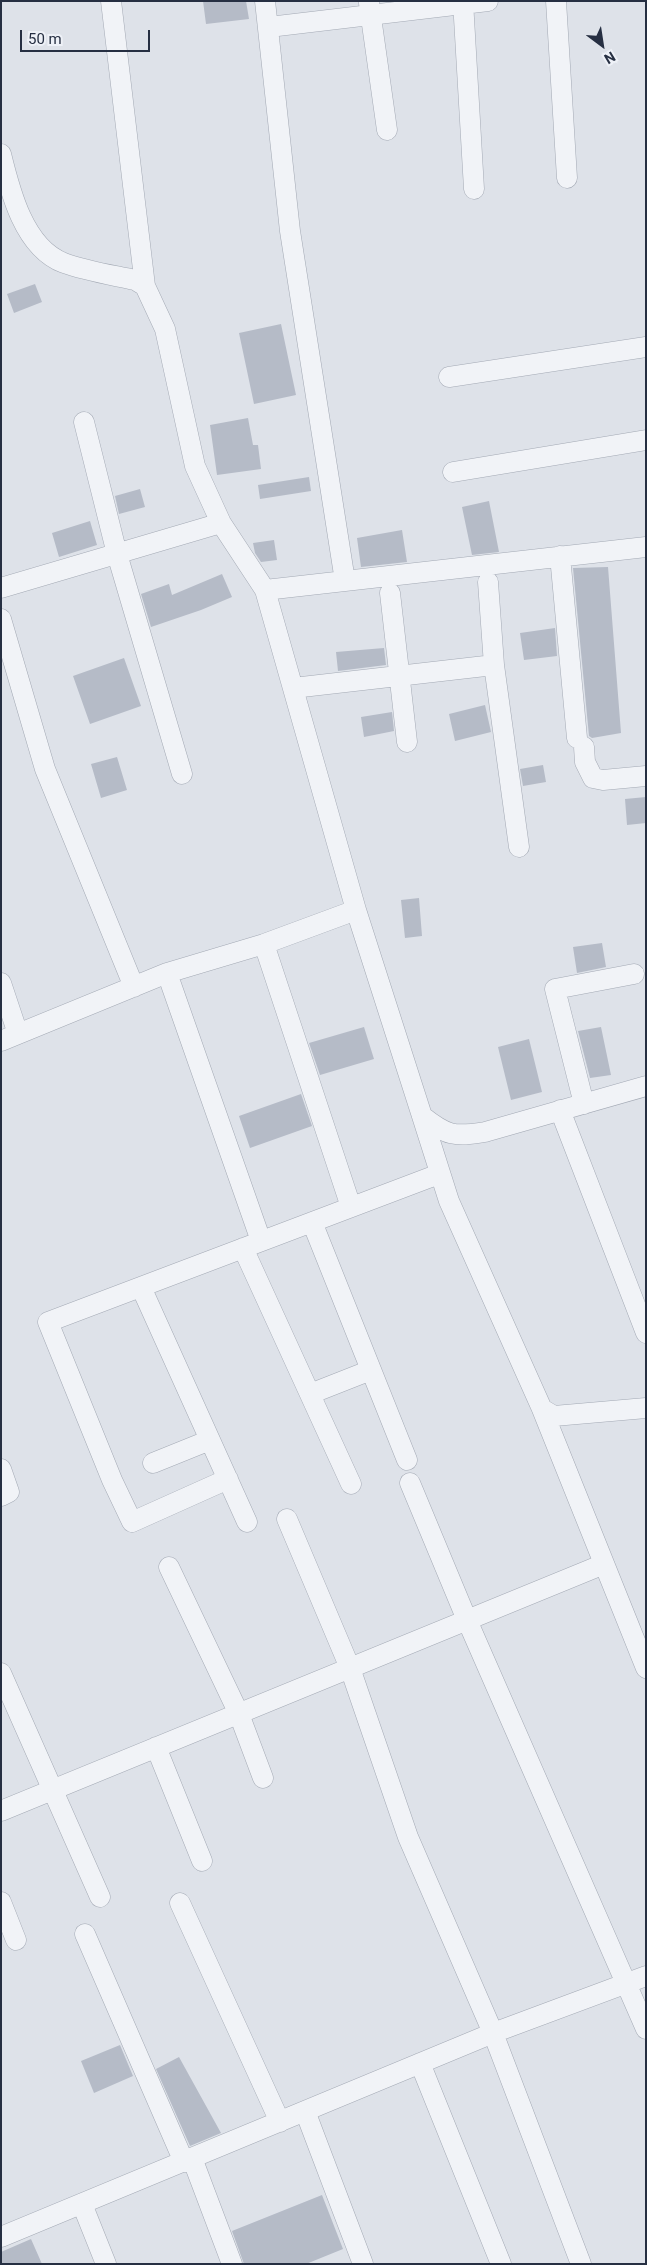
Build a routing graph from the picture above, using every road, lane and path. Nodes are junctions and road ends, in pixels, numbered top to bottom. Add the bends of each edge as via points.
1 (111, 1) edge
2 (265, 1) edge
3 (488, 1) edge
4 (556, 1) edge
5 (463, 3) edge
6 (370, 8) edge
7 (269, 27) junction
8 (387, 130) dead end
9 (1, 154) edge
10 (567, 178) dead end
11 (474, 189) dead end
12 (145, 286) junction
13 (646, 347) edge
14 (449, 377) dead end
15 (84, 422) dead end
16 (646, 440) edge
17 (453, 472) dead end
18 (221, 523) junction
19 (646, 547) edge
20 (118, 554) junction
21 (560, 556) junction
22 (345, 581) junction
23 (488, 582) dead end
24 (1, 588) edge
25 (265, 590) junction
26 (390, 593) dead end
27 (1, 619) edge
28 (494, 665) junction
29 (399, 676) junction
30 (293, 688) junction
31 (407, 742) dead end
32 (182, 774) dead end
33 (646, 776) edge
34 (518, 847) dead end
35 (356, 910) junction
36 (264, 944) junction
37 (167, 973) junction
38 (634, 974) dead end
39 (1, 983) edge
40 (134, 987) junction
41 (10, 1038) edge
42 (646, 1086) edge
43 (584, 1104) junction
44 (560, 1110) junction
45 (422, 1116) junction
46 (439, 1174) junction
47 (351, 1207) junction
48 (312, 1222) junction
49 (252, 1245) junction
50 (141, 1287) junction
51 (646, 1334) edge
52 (371, 1370) junction
53 (310, 1394) junction
54 (646, 1408) edge
55 (542, 1409) junction
56 (210, 1440) junction
57 (407, 1460) dead end
58 (153, 1463) dead end
59 (1, 1469) edge
60 (228, 1479) junction
61 (410, 1483) dead end
62 (351, 1484) dead end
63 (1, 1496) edge
64 (287, 1519) dead end
65 (247, 1522) dead end
66 (604, 1564) junction
67 (169, 1567) dead end
68 (467, 1620) junction
69 (350, 1668) junction
70 (646, 1668) edge
71 (1, 1673) edge
72 (239, 1714) junction
73 (156, 1747) junction
74 (263, 1778) dead end
75 (52, 1790) junction
76 (1, 1811) edge
77 (202, 1861) dead end
78 (100, 1897) dead end
79 (1, 1902) edge
80 (180, 1903) dead end
81 (85, 1934) dead end
82 (16, 1940) dead end
83 (636, 1979) edge
84 (646, 2029) edge
85 (493, 2033) junction
86 (420, 2063) junction
87 (305, 2111) junction
88 (280, 2122) junction
89 (188, 2160) junction
90 (82, 2204) junction
91 (1, 2237) edge
92 (106, 2264) edge
93 (232, 2264) edge
94 (364, 2264) edge
95 (501, 2264) edge
96 (581, 2264) edge

1 - 12 street
2 - 7 street
3 - 5 street
4 - 10 street
5 - 6 street
5 - 11 street
6 - 7 street
6 - 8 street
7 - 22 street via 290,232
9 - 12 street via 7,181 22,215 31,235 43,249 63,263 135,280
12 - 18 street via 165,328 195,466
13 - 14 street
15 - 20 street
16 - 17 street
18 - 20 street
18 - 25 street
19 - 21 street
20 - 24 street
20 - 32 street
21 - 22 street
21 - 33 street via 580,742 585,762 593,778
22 - 25 street
23 - 28 street
25 - 30 street
26 - 29 street
27 - 40 street via 45,769
28 - 29 street
28 - 34 street
29 - 30 street
29 - 31 street
30 - 35 street
35 - 36 street
35 - 45 street
36 - 37 street
36 - 47 street
37 - 40 street
37 - 49 street
38 - 43 street via 556,989
39 - 41 street
40 - 41 street
42 - 43 street
43 - 44 street
44 - 45 street via 461,1136 440,1131
44 - 51 street
45 - 46 street
46 - 47 street
46 - 55 street
47 - 48 street
48 - 49 street
48 - 52 street
49 - 50 street
49 - 53 street
50 - 56 street
50 - 60 street via 48,1322 112,1480 132,1522
52 - 53 street
52 - 57 street
53 - 62 street
54 - 55 street via 554,1416
55 - 66 street
56 - 58 street
56 - 60 street
59 - 63 street via 9,1492
60 - 65 street
61 - 68 street
64 - 69 street
66 - 68 street
66 - 70 street
67 - 72 street
68 - 69 street
68 - 83 street
69 - 72 street
69 - 85 street via 408,1837
71 - 75 street
72 - 73 street
72 - 74 street
73 - 75 street
73 - 77 street
75 - 76 street
75 - 78 street
79 - 82 street
80 - 88 street
81 - 89 street
83 - 84 street
83 - 85 street
85 - 86 street
85 - 96 street
86 - 87 street
86 - 95 street
87 - 88 street
87 - 94 street
88 - 89 street
89 - 90 street
89 - 93 street
90 - 91 street
90 - 92 street

